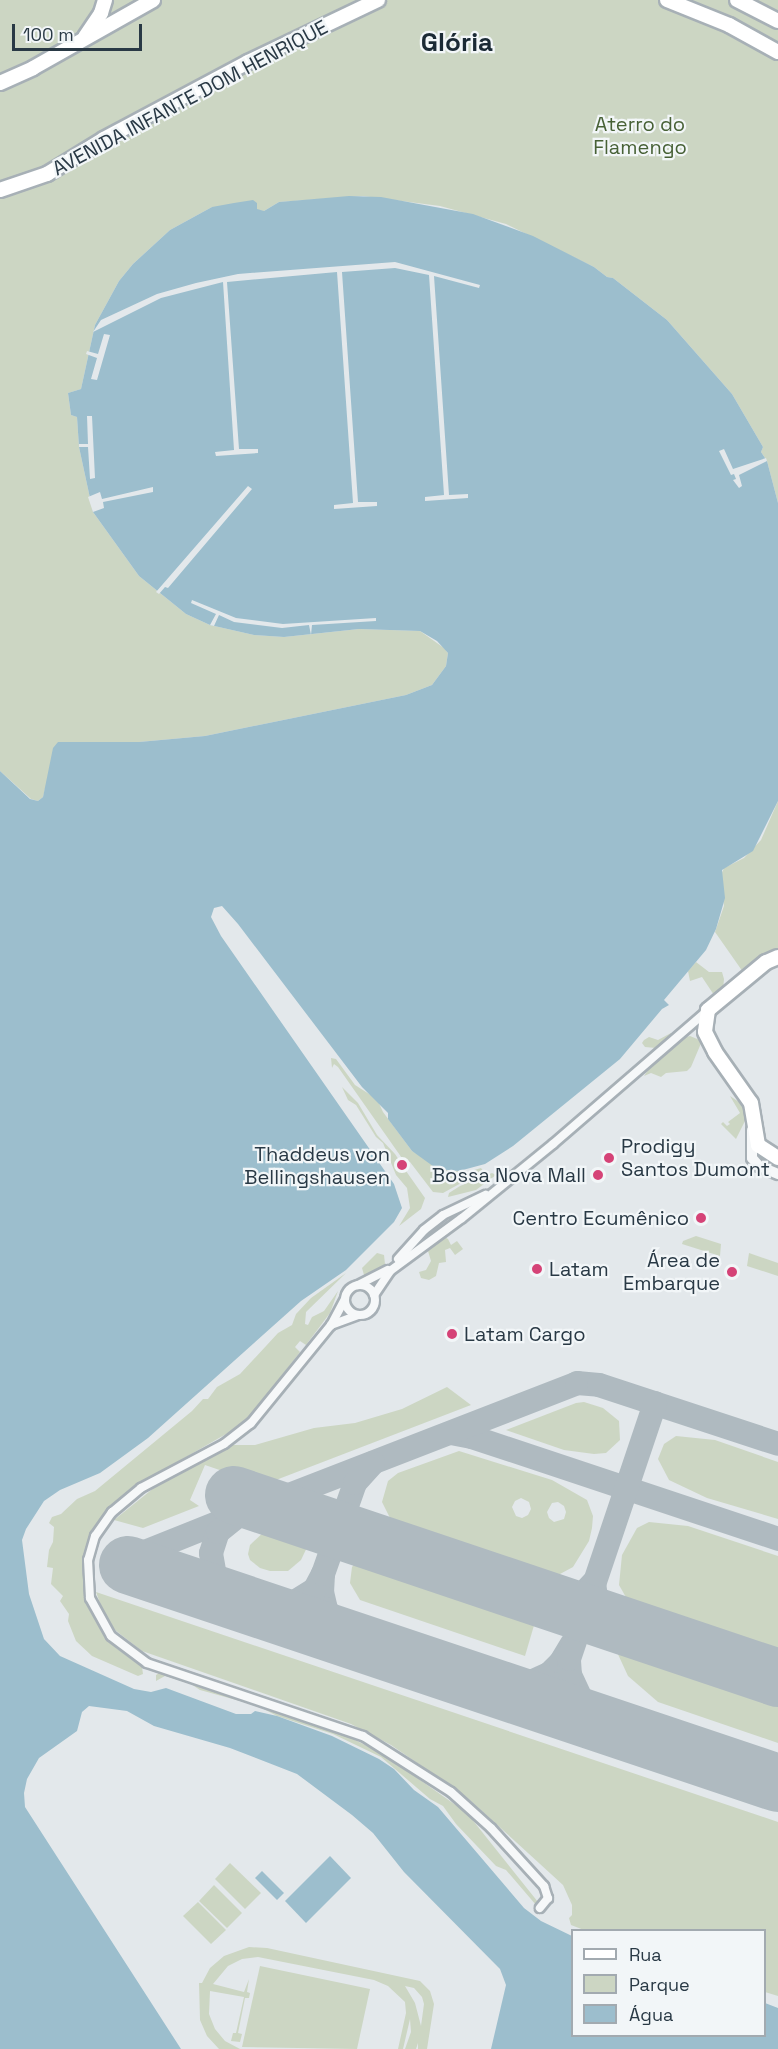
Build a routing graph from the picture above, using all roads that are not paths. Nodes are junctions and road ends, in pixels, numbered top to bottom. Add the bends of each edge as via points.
1 (105, 0) edge
2 (153, 0) edge
3 (378, 0) edge
4 (667, 0) edge
5 (737, 0) edge
6 (778, 21) edge
7 (82, 41) junction
8 (778, 52) edge
9 (0, 83) edge
10 (0, 190) edge
11 (778, 957) edge
12 (708, 1010) junction
13 (686, 1028) junction
14 (705, 1032) junction
15 (754, 1114) junction
16 (778, 1158) edge
17 (778, 1174) edge
18 (493, 1190) junction
19 (358, 1285) junction
20 (374, 1295) junction
21 (345, 1299) junction
22 (359, 1315) junction
23 (331, 1325) junction
24 (540, 1908) dead end

1 - 7 main road
2 - 7 main road
3 - 10 main road, AVENIDA INFANTE DOM HENRIQUE via 248,62 47,174
4 - 8 main road via 729,25
5 - 6 main road
7 - 9 main road
11 - 12 main road via 766,962
12 - 13 street
12 - 14 main road
13 - 14 street
13 - 18 street via 553,1144
14 - 15 main road via 751,1103
15 - 16 main road via 758,1144
15 - 17 street via 752,1158 759,1166
18 - 19 street via 443,1215 382,1274
18 - 20 street via 472,1211 390,1271
19 - 20 street via 368,1287
19 - 21 street via 349,1290
20 - 22 street via 373,1307
21 - 22 street via 351,1311
21 - 23 street
22 - 23 street
23 - 24 street via 240,1432 141,1488 112,1512 95,1536 88,1560 93,1607 111,1636 147,1663 363,1736 421,1772 472,1810 537,1877 548,1893

